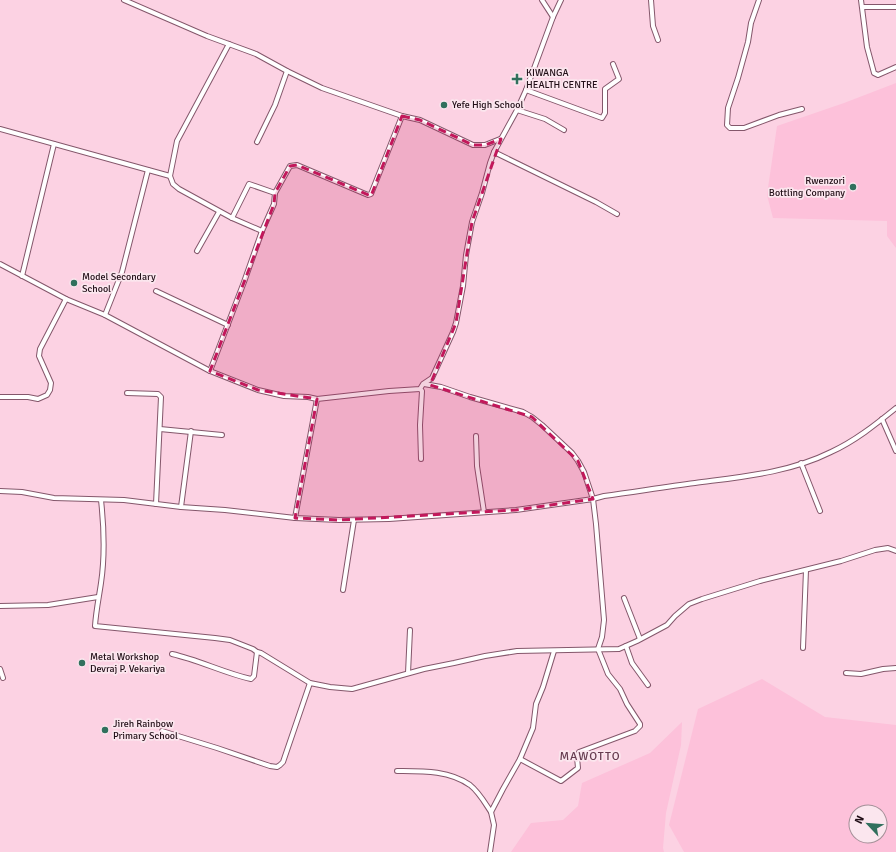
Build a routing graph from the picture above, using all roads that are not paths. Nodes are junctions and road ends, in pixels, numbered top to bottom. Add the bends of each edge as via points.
1 (124, 0) edge
2 (542, 0) edge
3 (561, 0) edge
4 (651, 0) edge
5 (759, 0) edge
6 (862, 0) edge
7 (863, 7) junction
8 (896, 8) edge
9 (553, 17) junction
10 (658, 40) dead end
11 (230, 44) junction
12 (613, 64) dead end
13 (896, 67) edge
14 (287, 71) junction
15 (526, 90) junction
16 (802, 109) dead end
17 (517, 110) junction
18 (402, 116) junction
19 (0, 129) edge
20 (564, 130) dead end
21 (501, 139) junction
22 (257, 142) dead end
23 (54, 144) junction
24 (494, 152) junction
25 (148, 170) junction
26 (170, 176) junction
27 (275, 193) junction
28 (219, 212) junction
29 (617, 214) dead end
30 (232, 218) junction
31 (262, 231) junction
32 (197, 251) dead end
33 (0, 264) edge
34 (22, 276) junction
35 (156, 291) dead end
36 (66, 299) junction
37 (104, 315) junction
38 (228, 325) junction
39 (210, 371) junction
40 (424, 384) junction
41 (420, 389) junction
42 (127, 393) dead end
43 (0, 397) edge
44 (317, 399) junction
45 (896, 408) edge
46 (882, 419) junction
47 (160, 429) junction
48 (191, 431) junction
49 (222, 435) dead end
50 (476, 436) dead end
51 (896, 451) edge
52 (421, 459) dead end
53 (801, 463) junction
54 (0, 491) edge
55 (593, 499) junction
56 (101, 500) junction
57 (156, 504) junction
58 (181, 507) junction
59 (820, 511) dead end
60 (484, 512) junction
61 (295, 518) junction
62 (354, 520) junction
63 (896, 551) edge
64 (806, 570) junction
65 (343, 590) dead end
66 (98, 598) junction
67 (624, 598) dead end
68 (0, 606) edge
69 (410, 630) dead end
70 (640, 639) junction
71 (626, 646) junction
72 (803, 648) dead end
73 (554, 650) junction
74 (598, 650) junction
75 (257, 652) junction
76 (172, 654) dead end
77 (896, 668) edge
78 (0, 669) edge
79 (408, 673) junction
80 (846, 673) dead end
81 (3, 678) dead end
82 (310, 683) junction
83 (648, 685) dead end
84 (162, 731) dead end
85 (520, 759) junction
86 (397, 771) dead end
87 (491, 812) junction
88 (490, 852) edge

1 - 11 street
2 - 9 street
3 - 9 street
4 - 10 street via 653,26
5 - 16 street via 728,108 727,125 730,128 744,128 779,114
6 - 7 street
7 - 8 street
7 - 13 street via 867,47 874,73 878,75
9 - 15 street
11 - 14 street via 256,54
11 - 26 street via 176,142
12 - 15 street via 619,79 606,89 605,113 602,118
14 - 18 street via 322,88
14 - 22 street via 275,105
15 - 17 street
17 - 20 street via 545,119
17 - 21 street
18 - 21 street via 420,120 473,145 485,145
18 - 27 street via 371,194 368,195 297,165 290,166
19 - 23 street
21 - 24 street
23 - 25 street
23 - 34 street
24 - 29 street
24 - 40 street via 472,222 456,323 432,378
25 - 26 street
25 - 37 street via 122,272
26 - 28 street via 173,184 179,189
27 - 30 street via 248,185
27 - 31 street via 274,204
28 - 30 street
28 - 32 street
30 - 31 street
31 - 38 street
33 - 34 street
34 - 36 street
35 - 38 street
36 - 37 street
36 - 43 street via 40,349 39,356 51,383 50,390 38,399
37 - 39 street
38 - 39 street
39 - 44 street via 258,390 284,396
40 - 41 street
40 - 55 street via 514,409 532,417 578,461
41 - 44 street
41 - 52 street
42 - 47 street via 160,395
44 - 61 street
45 - 46 street
46 - 51 street
46 - 53 street via 845,445
47 - 48 street
47 - 57 street
48 - 49 street
48 - 58 street
50 - 60 street via 477,466
53 - 55 street via 743,477
53 - 59 street
54 - 56 street via 54,498
55 - 60 street
55 - 74 street via 604,620
56 - 57 street
56 - 66 street via 104,551
57 - 58 street
58 - 61 street
60 - 62 street
61 - 62 street
62 - 65 street
63 - 64 street via 888,548 875,550 841,562
64 - 70 street via 695,601 667,624
64 - 72 street
66 - 68 street via 48,605
66 - 75 street via 95,626 230,640
67 - 70 street
69 - 79 street
70 - 71 street
71 - 74 street
71 - 83 street via 632,663
73 - 74 street
73 - 79 street via 517,651 485,656
73 - 85 street via 536,704 533,728
74 - 85 street via 608,674 620,689 640,724 638,729 579,752 578,768 561,781
75 - 76 street via 254,676 251,679
75 - 82 street
77 - 80 street via 861,674
78 - 81 street
79 - 82 street via 352,689
82 - 84 street via 283,762 277,767
85 - 87 street
86 - 87 street via 430,771 448,775 470,785
87 - 88 street via 494,825

